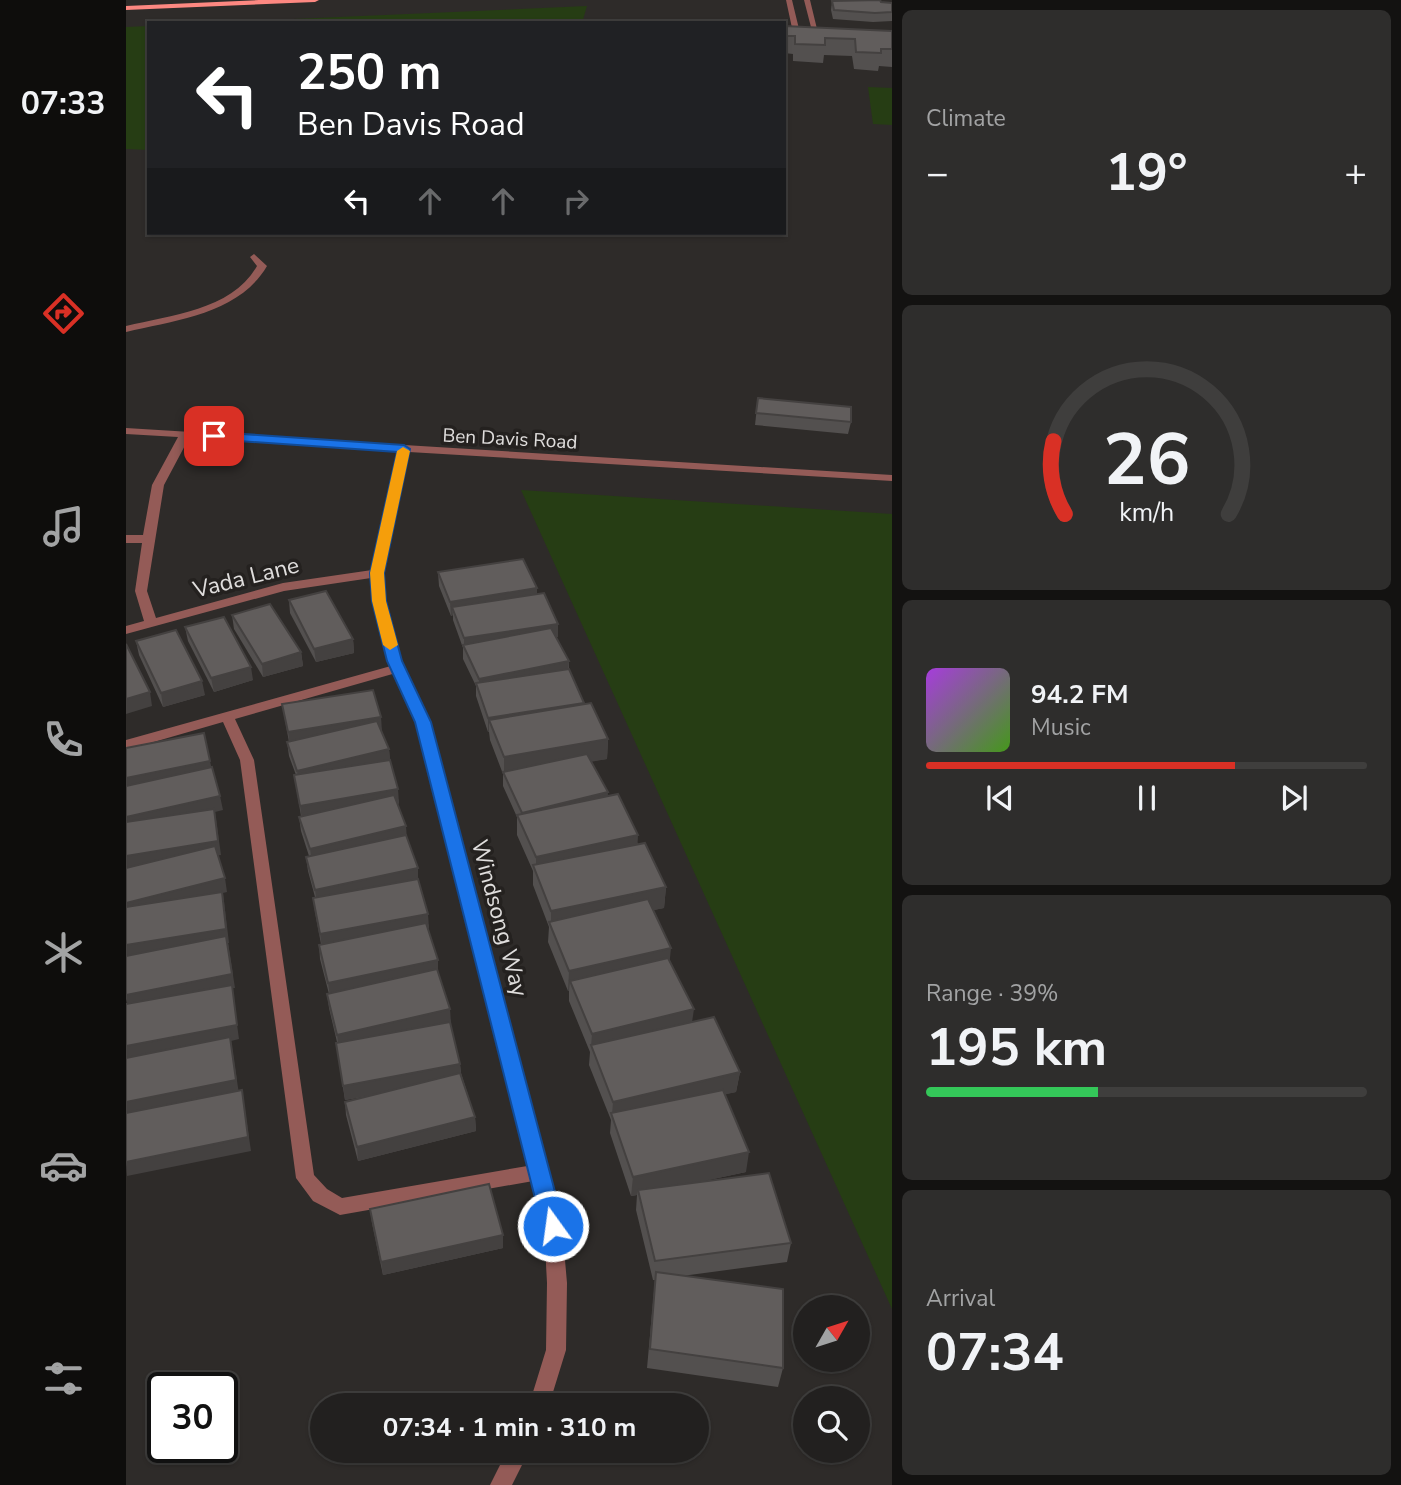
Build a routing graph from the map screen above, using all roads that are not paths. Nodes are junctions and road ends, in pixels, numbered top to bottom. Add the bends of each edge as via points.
1 (315, 0) edge
2 (789, 0) edge
3 (807, 0) edge
4 (126, 8) edge
5 (789, 32) edge
6 (826, 34) edge
7 (254, 257) dead end
8 (126, 329) edge
9 (126, 431) edge
10 (185, 435) junction
11 (404, 449) junction
12 (892, 478) edge
13 (126, 539) edge
14 (148, 539) junction
15 (377, 573) junction
16 (151, 623) junction
17 (126, 630) edge
18 (398, 668) junction
19 (227, 715) junction
20 (126, 745) edge
21 (539, 1172) junction
22 (543, 1393) edge
23 (512, 1463) edge
24 (501, 1485) edge

1 - 4 main road
2 - 5 street via 796,29
3 - 6 street via 814,30
7 - 8 street via 262,266 258,278 242,293
9 - 10 street, Ben Davis Road
10 - 11 street, Ben Davis Road
10 - 14 street via 158,485
11 - 12 street, Ben Davis Road
11 - 15 street, Windsong Way
13 - 14 street
14 - 16 street via 141,591
15 - 16 street, Vada Lane via 283,587
15 - 18 street, Windsong Way via 379,601
16 - 17 street, Vada Lane
18 - 19 street
18 - 21 street, Windsong Way via 423,722
19 - 20 street
19 - 21 street via 247,761 305,1178 320,1195 340,1207
21 - 22 street, Windsong Way via 553,1226 557,1283 556,1350
23 - 24 street

